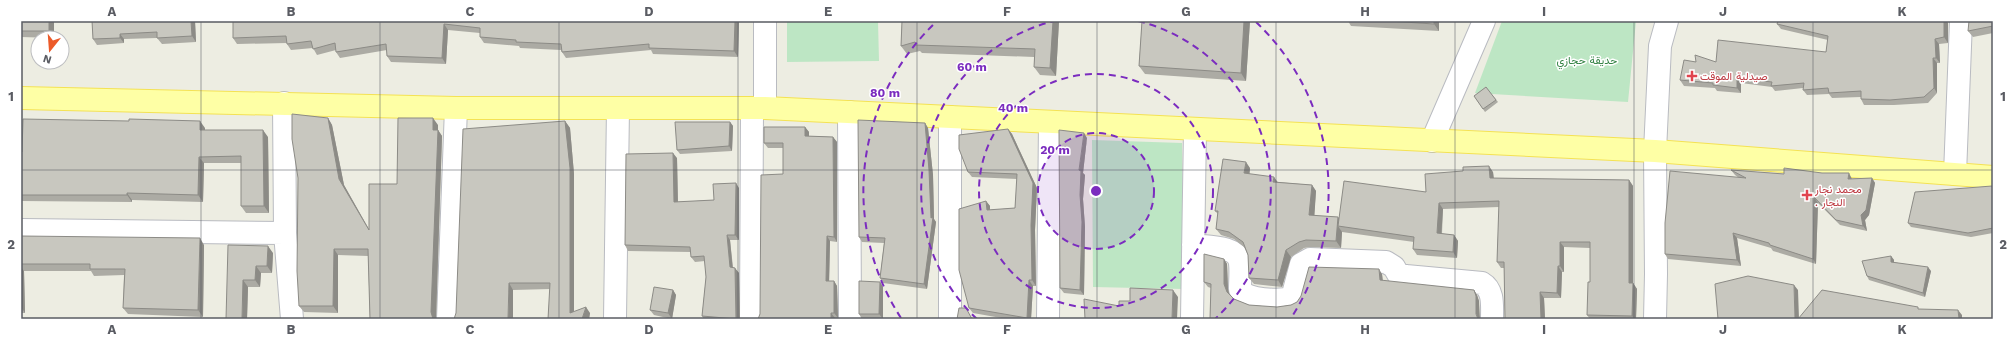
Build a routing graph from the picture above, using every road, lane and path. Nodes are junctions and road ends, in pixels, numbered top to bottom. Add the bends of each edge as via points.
1 (765, 21) edge
2 (1484, 21) edge
3 (1667, 21) edge
4 (1961, 21) edge
5 (21, 98) edge
6 (284, 103) junction
7 (456, 108) junction
8 (618, 108) junction
9 (759, 108) junction
10 (849, 112) junction
11 (950, 117) junction
12 (1050, 122) junction
13 (1195, 129) junction
14 (1432, 141) junction
15 (1655, 151) junction
16 (1955, 174) junction
17 (1993, 177) edge
18 (21, 230) edge
19 (285, 233) junction
20 (1193, 245) junction
21 (292, 319) edge
22 (448, 319) edge
23 (615, 319) edge
24 (751, 319) edge
25 (850, 319) edge
26 (950, 319) edge
27 (1048, 319) edge
28 (1192, 319) edge
29 (1492, 319) edge
30 (1654, 319) edge

1 - 9 street
2 - 14 street
3 - 15 street via 1660,46
4 - 16 street
5 - 6 main road
6 - 7 main road
6 - 19 street
7 - 8 main road
7 - 22 street
8 - 9 main road
8 - 23 street
9 - 10 main road
9 - 24 street
10 - 11 main road
10 - 25 street
11 - 12 main road
11 - 26 street
12 - 13 main road
12 - 27 street
13 - 14 main road
13 - 20 street
14 - 15 main road
15 - 16 main road
15 - 30 street
16 - 17 main road
18 - 19 street
19 - 21 street
20 - 28 street
20 - 29 street via 1229,250 1236,254 1240,262 1240,289 1247,296 1283,300 1292,298 1301,264 1310,259 1386,262 1394,267 1398,274 1406,276 1482,283 1488,286 1491,294

